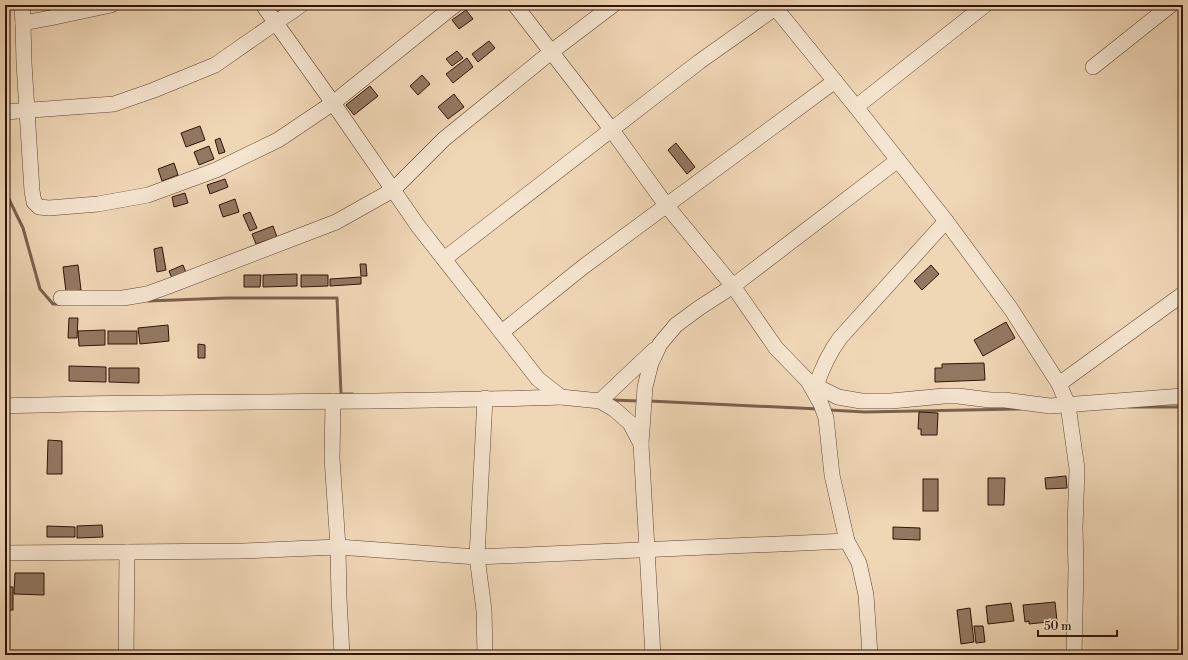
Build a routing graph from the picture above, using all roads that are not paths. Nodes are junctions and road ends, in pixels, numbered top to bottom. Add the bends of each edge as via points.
1 (22, 5) edge
2 (111, 5) edge
3 (263, 5) edge
4 (301, 5) edge
5 (455, 5) edge
6 (515, 5) edge
7 (613, 5) edge
8 (985, 5) edge
9 (1170, 5) edge
10 (774, 6) edge
11 (22, 23) junction
12 (276, 24) junction
13 (551, 52) junction
14 (1093, 68) dead end
15 (835, 81) junction
16 (332, 103) junction
17 (856, 107) junction
18 (28, 110) junction
19 (5, 112) edge
20 (611, 129) junction
21 (898, 160) junction
22 (393, 190) junction
23 (666, 205) junction
24 (946, 221) junction
25 (444, 259) junction
26 (733, 286) junction
27 (1183, 294) edge
28 (61, 298) dead end
29 (502, 332) junction
30 (660, 344) junction
31 (812, 383) junction
32 (1059, 384) junction
33 (1183, 396) edge
34 (561, 397) junction
35 (485, 398) junction
36 (332, 401) junction
37 (600, 402) junction
38 (5, 406) edge
39 (1068, 406) junction
40 (641, 444) junction
41 (847, 541) junction
42 (338, 547) junction
43 (647, 550) junction
44 (127, 552) junction
45 (5, 553) edge
46 (477, 557) junction
47 (126, 655) edge
48 (342, 655) edge
49 (485, 655) edge
50 (653, 655) edge
51 (870, 655) edge
52 (1074, 655) edge

1 - 11 street
2 - 11 street
3 - 12 street
4 - 12 street
5 - 16 street
6 - 13 street
7 - 13 street
8 - 17 street
9 - 14 street
10 - 15 street
10 - 20 street
11 - 18 street
12 - 16 street
12 - 18 street via 215,65 114,104
13 - 20 street
13 - 22 street via 444,139
15 - 17 street
15 - 23 street
16 - 18 street via 278,140 203,175 148,195 98,204 49,208 39,207 34,202
16 - 22 street
17 - 21 street
18 - 19 street
20 - 23 street
20 - 25 street
21 - 24 street
21 - 26 street
22 - 25 street
22 - 28 street via 336,222 147,294 123,298
23 - 26 street
23 - 29 street
24 - 31 street via 840,338
24 - 32 street via 1011,308
25 - 29 street
26 - 30 street via 676,325
26 - 31 street via 776,348
27 - 32 street
29 - 34 street via 538,379
30 - 37 street
30 - 40 street via 651,363 645,387
31 - 39 street via 838,397 861,401 958,396
31 - 41 street via 826,418 832,475
32 - 39 street
33 - 39 street
34 - 35 street
34 - 37 street
35 - 36 street
35 - 46 street
36 - 38 street
36 - 42 street via 332,458
37 - 40 street via 614,409 630,423
39 - 52 street via 1077,469
40 - 43 street
41 - 43 street
41 - 51 street via 860,563 866,595
42 - 44 street
42 - 46 street
42 - 48 street
43 - 46 street
43 - 50 street
44 - 45 street
44 - 47 street
46 - 49 street via 484,610

